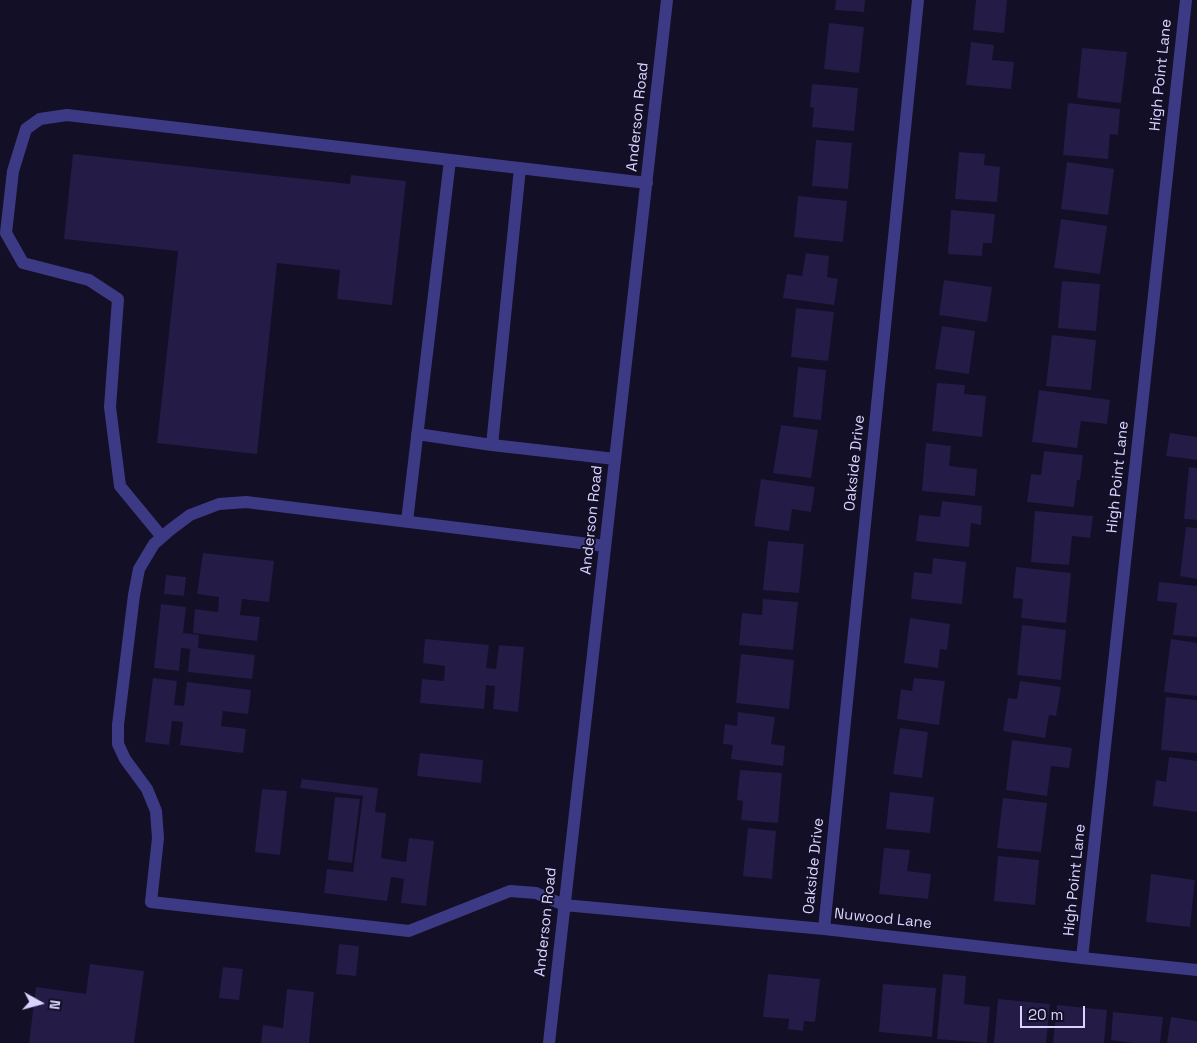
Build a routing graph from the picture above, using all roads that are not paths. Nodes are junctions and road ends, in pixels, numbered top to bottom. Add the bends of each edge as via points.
1 (667, 0) edge
2 (918, 0) edge
3 (1186, 0) edge
4 (450, 160) junction
5 (520, 168) junction
6 (646, 183) junction
7 (418, 434) junction
8 (492, 444) junction
9 (615, 459) junction
10 (407, 521) junction
11 (162, 538) junction
12 (605, 546) junction
13 (564, 905) junction
14 (824, 929) junction
15 (1082, 958) junction
16 (1197, 970) edge
17 (549, 1043) edge

1 - 6 street, Anderson Road
2 - 14 street, Oakside Drive
3 - 15 street, High Point Lane
4 - 5 street
4 - 7 street
4 - 11 street via 67,115 40,119 26,129 13,170 6,233 23,262 89,280 118,299 110,407 120,486
5 - 6 street
5 - 8 street
6 - 9 street, Anderson Road
7 - 8 street
7 - 10 street
8 - 9 street
9 - 12 street, Anderson Road
10 - 11 street via 246,502 219,504 190,515
10 - 12 street
11 - 13 street, Nuwood Lane via 154,544 139,569 118,725 118,744 147,789 156,811 158,838 151,902 409,931 510,891 536,894
12 - 13 street, Anderson Road
13 - 14 street, Nuwood Lane
13 - 17 street, Anderson Road
14 - 15 street, Nuwood Lane
15 - 16 street, Nuwood Lane

